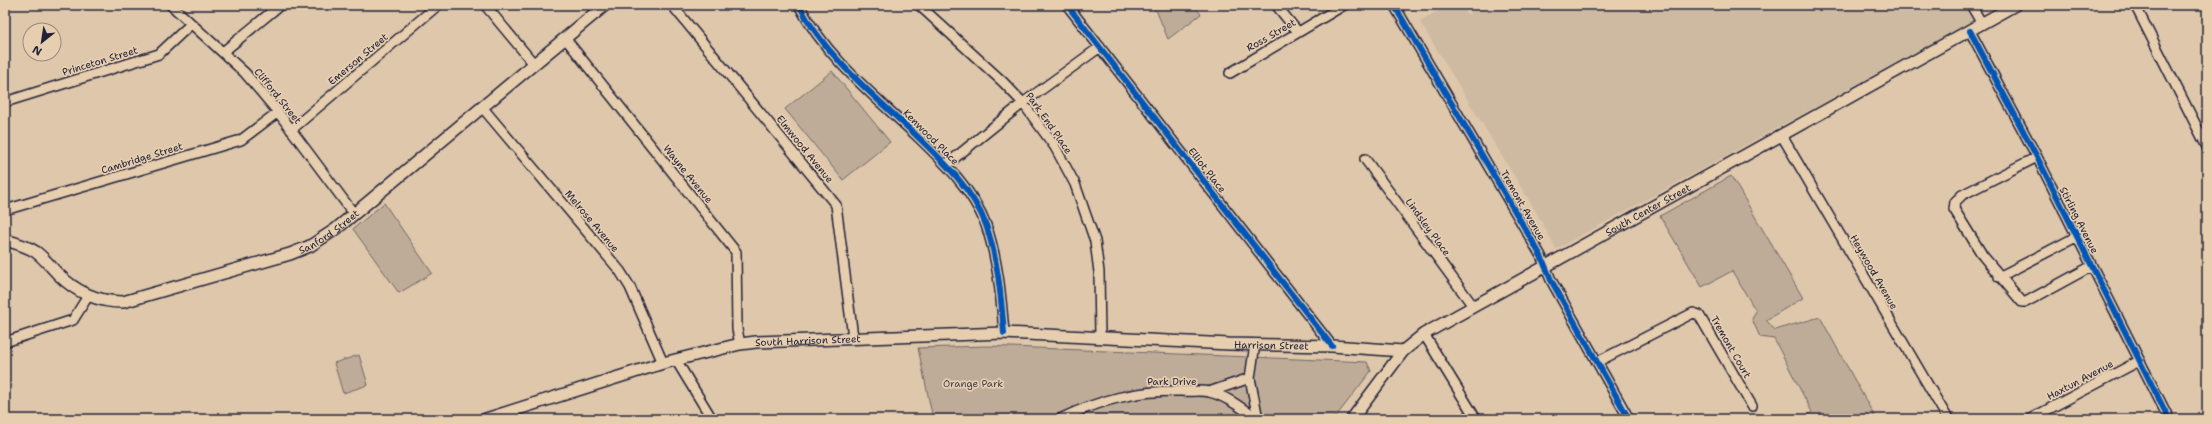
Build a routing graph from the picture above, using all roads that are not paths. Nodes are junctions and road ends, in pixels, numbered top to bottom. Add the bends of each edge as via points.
1 (171, 5) edge
2 (280, 5) edge
3 (438, 5) edge
4 (485, 5) edge
5 (605, 5) edge
6 (672, 5) edge
7 (799, 5) edge
8 (919, 5) edge
9 (1067, 5) edge
10 (1276, 5) edge
11 (1344, 5) edge
12 (1394, 5) edge
13 (1972, 5) edge
14 (2015, 5) edge
15 (2134, 5) edge
16 (191, 24) junction
17 (1982, 24) junction
18 (1970, 30) junction
19 (1298, 32) junction
20 (565, 38) junction
21 (1100, 48) junction
22 (223, 52) junction
23 (534, 64) junction
24 (1230, 73) dead end
25 (5, 102) edge
26 (1023, 103) junction
27 (482, 107) junction
28 (278, 112) junction
29 (291, 130) junction
30 (1782, 136) junction
31 (2207, 147) edge
32 (2037, 157) junction
33 (1365, 160) dead end
34 (946, 165) junction
35 (5, 210) edge
36 (354, 214) junction
37 (2076, 236) junction
38 (5, 240) edge
39 (1545, 266) junction
40 (2092, 266) junction
41 (1999, 278) junction
42 (88, 296) junction
43 (1473, 306) junction
44 (1004, 333) junction
45 (1424, 334) junction
46 (853, 337) junction
47 (1100, 338) junction
48 (1141, 339) joint
49 (5, 342) edge
50 (740, 344) junction
51 (1255, 344) junction
52 (1332, 346) junction
53 (1403, 351) junction
54 (676, 360) junction
55 (2140, 361) junction
56 (1596, 362) junction
57 (663, 363) junction
58 (1250, 378) junction
59 (1209, 392) junction
60 (1752, 406) dead end
61 (486, 419) edge
62 (712, 419) edge
63 (1060, 419) edge
64 (1258, 419) edge
65 (1352, 419) edge
66 (1476, 419) edge
67 (1629, 419) edge
68 (1948, 419) edge
69 (2030, 419) edge
70 (2169, 419) edge

1 - 16 street, Clifford Street
2 - 22 street
3 - 29 street, Emerson Street
4 - 23 street
5 - 20 main road, Sanford Street
6 - 46 street, Elmwood Avenue via 836,205
7 - 34 street, Kenwood Place via 806,19 830,51
8 - 26 street, Park End Place
9 - 21 street, Elliot Place
10 - 19 street
11 - 19 street, Ross Street
12 - 39 street, Tremont Avenue
13 - 17 street
14 - 17 main road, South Center Street
15 - 31 street
16 - 22 street, Clifford Street
16 - 25 street, Princeton Street via 159,54
17 - 18 main road, South Center Street
18 - 30 main road, South Center Street
18 - 32 street, Stirling Avenue
19 - 24 street, Ross Street
20 - 23 main road, Sanford Street
20 - 50 street, Wayne Avenue via 736,252 737,329
21 - 26 street
21 - 52 street, Elliot Place
22 - 28 street, Clifford Street via 245,73
23 - 27 main road, Sanford Street
26 - 34 street
26 - 47 street, Park End Place via 1055,147 1075,184 1095,241 1099,272
27 - 36 main road, Sanford Street
27 - 57 street, Melrose Avenue via 620,271 630,286
28 - 29 street, Clifford Street
28 - 35 street, Cambridge Street via 241,140
29 - 36 street, Clifford Street
30 - 39 main road, South Center Street
30 - 68 street, Heywood Avenue
32 - 37 street, Stirling Avenue
32 - 41 street via 1962,195 1955,202 1954,209
33 - 43 street, Lindsley Place
34 - 44 street, Kenwood Place via 968,190 986,224 998,266
36 - 42 main road, Sanford Street via 319,241 290,254 123,302 108,302
37 - 40 street, Stirling Avenue
37 - 41 street
38 - 42 main road, Sanford Street via 21,244 36,253 60,276
39 - 43 main road, South Center Street
39 - 56 street, Tremont Avenue
40 - 41 street via 2026,302 2022,302
40 - 55 street, Stirling Avenue
42 - 49 street via 73,320
43 - 45 main road, South Center Street
44 - 46 main road, South Harrison Street
44 - 47 main road, South Harrison Street
45 - 53 main road, South Center Street
45 - 66 street
46 - 50 main road, South Harrison Street
47 - 48 main road, South Harrison Street
48 - 51 main road, Harrison Street
50 - 54 main road, South Harrison Street
51 - 52 main road, Harrison Street
51 - 58 street
52 - 53 main road, Harrison Street
53 - 65 main road, South Center Street
54 - 57 main road, South Harrison Street
54 - 62 street
55 - 69 street, Haxtun Avenue
55 - 70 street, Stirling Avenue
56 - 60 street, Tremont Court via 1693,313 1699,315
56 - 67 street, Tremont Avenue
57 - 61 main road, South Harrison Street
58 - 59 street
58 - 64 street
59 - 63 street, Park Drive via 1155,390 1124,395 1090,405
59 - 64 street, Park Drive via 1233,402

